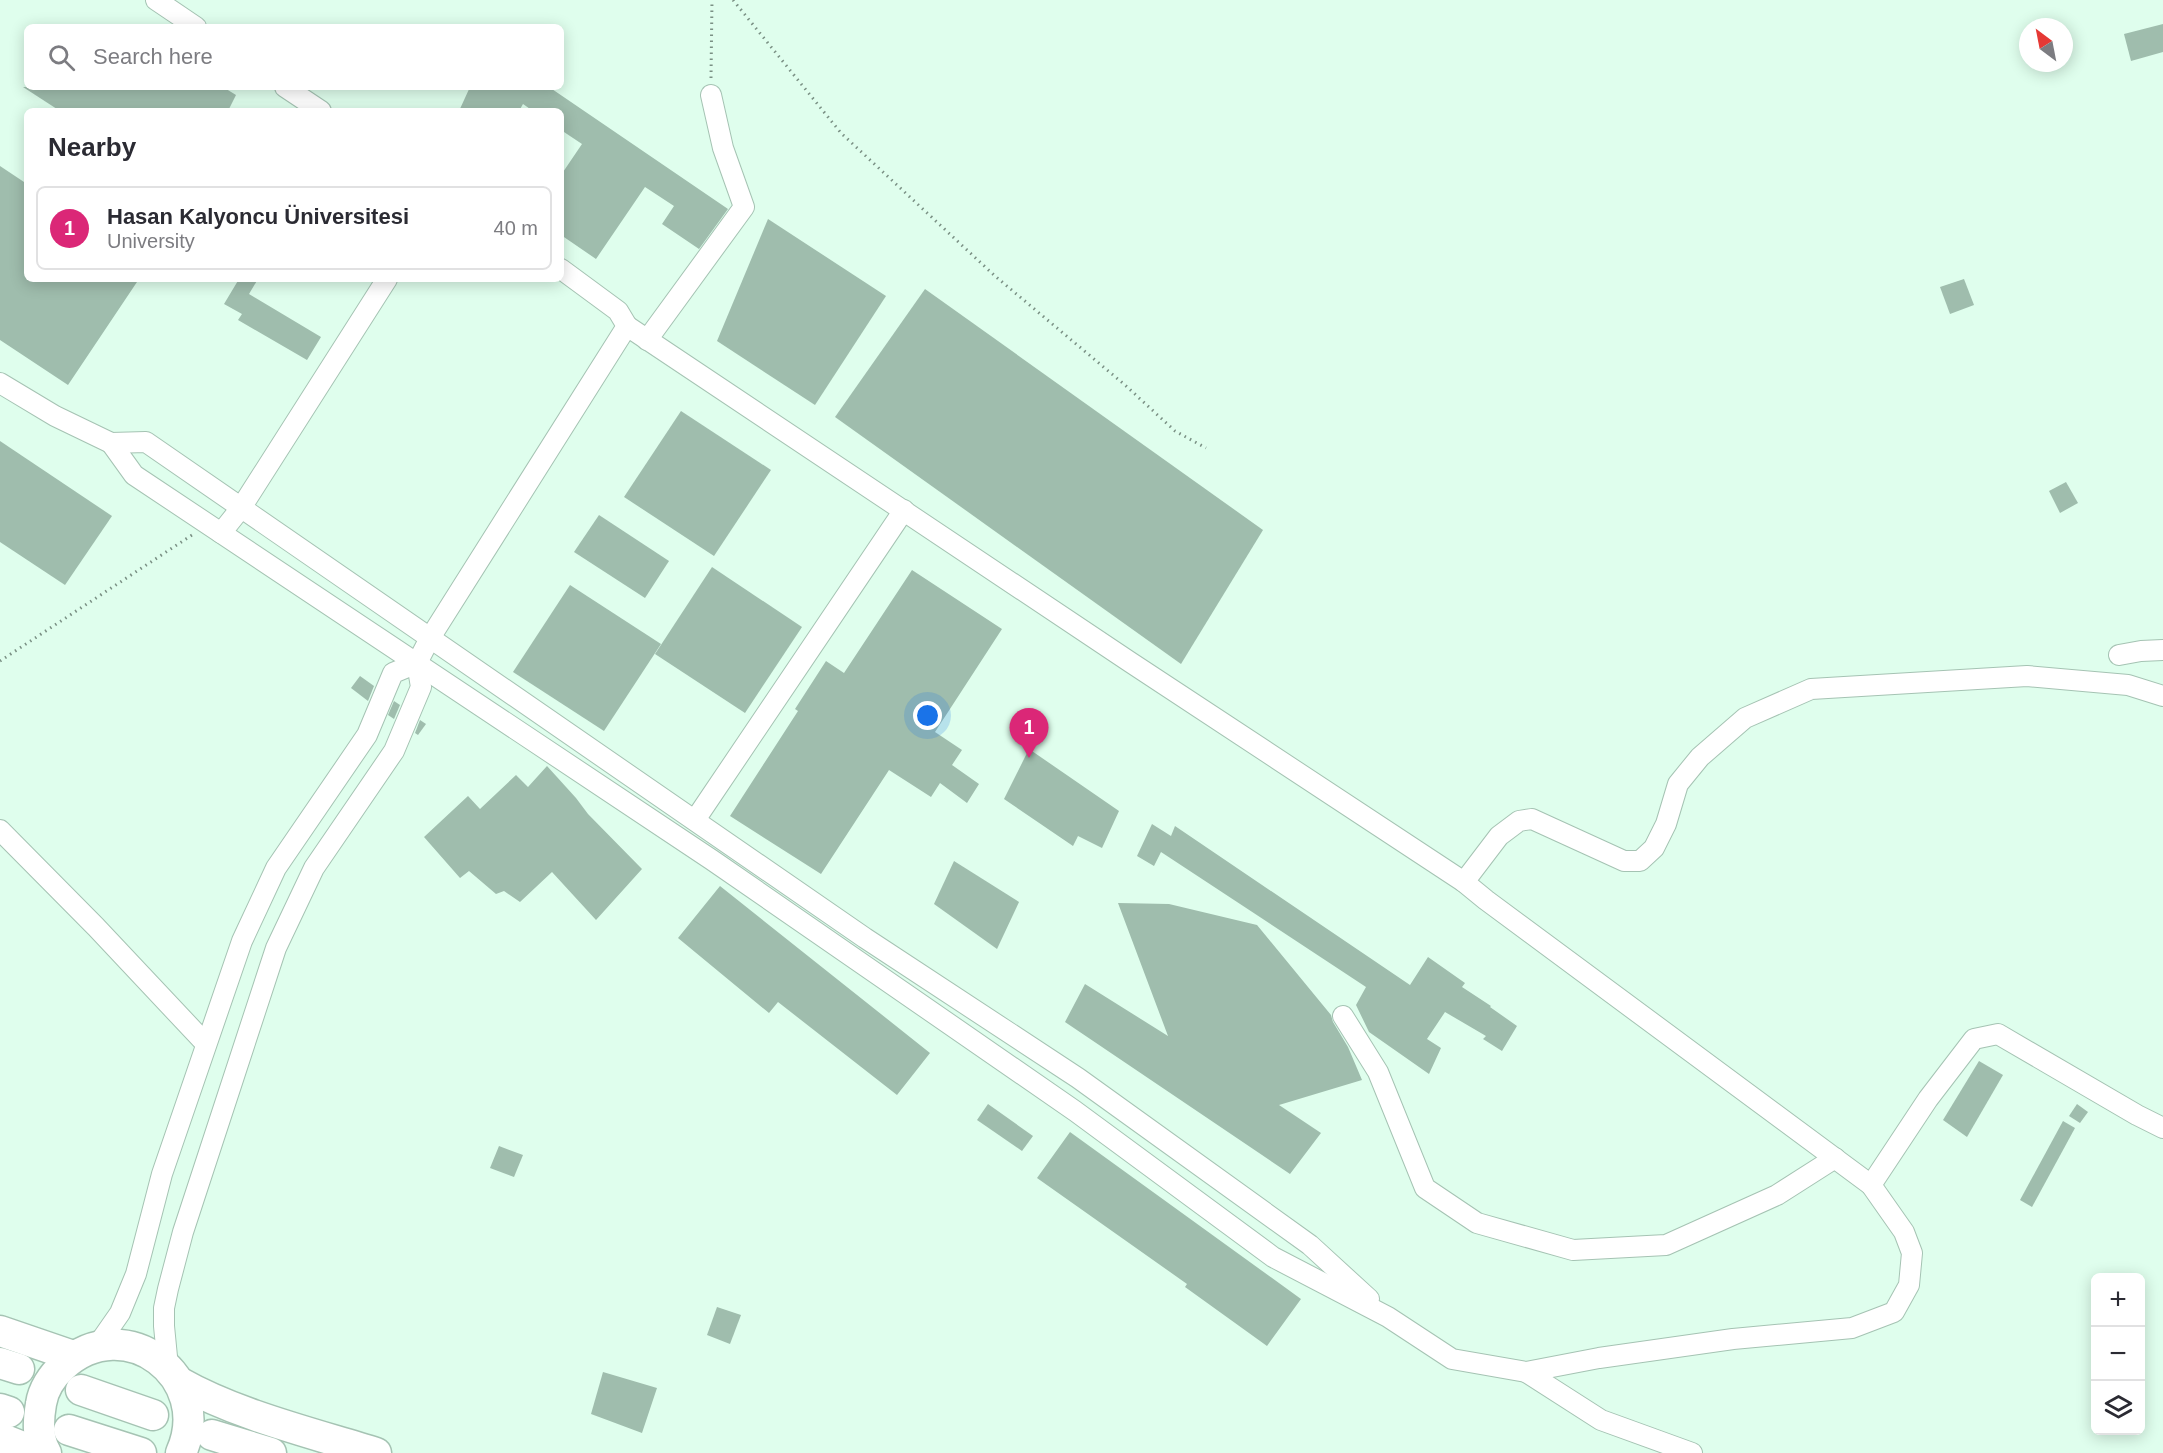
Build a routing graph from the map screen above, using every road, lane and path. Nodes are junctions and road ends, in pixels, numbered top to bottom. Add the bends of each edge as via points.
1 (156, 0) edge
2 (712, 0) edge
3 (733, 0) edge
4 (192, 24) edge
5 (290, 90) edge
6 (711, 95) joint
7 (316, 108) edge
8 (564, 271) edge
9 (385, 282) edge
10 (627, 326) junction
11 (647, 340) junction
12 (0, 383) edge
13 (111, 442) junction
14 (1206, 448) dead end
15 (241, 508) junction
16 (904, 510) junction
17 (215, 528) junction
18 (430, 638) junction
19 (2163, 650) edge
20 (2119, 655) dead end
21 (0, 661) edge
22 (417, 663) junction
23 (2163, 696) edge
24 (694, 820) junction
25 (0, 830) edge
26 (1464, 882) junction
27 (1343, 1016) dead end
28 (206, 1044) junction
29 (2163, 1128) edge
30 (1835, 1158) junction
31 (1871, 1185) junction
32 (1388, 1317) junction
33 (0, 1331) edge
34 (85, 1351) junction
35 (1527, 1372) junction
36 (174, 1375) junction
37 (81, 1390) dead end
38 (153, 1415) dead end
39 (3, 1420) edge
40 (69, 1430) dead end
41 (212, 1435) dead end
42 (38, 1453) edge
43 (46, 1453) edge
44 (141, 1453) edge
45 (181, 1453) edge
46 (271, 1453) edge
47 (376, 1453) edge
48 (1692, 1453) edge

1 - 4 street
2 - 6 path
3 - 14 path via 842,133 995,276 1175,431
5 - 7 street
6 - 11 street via 723,148 744,207
8 - 10 street via 618,311
9 - 15 street
10 - 11 street
10 - 18 street
11 - 16 street
12 - 13 street via 55,416
13 - 15 street via 146,442
13 - 17 street via 134,475
15 - 17 street
15 - 18 street
16 - 24 street
16 - 26 street
17 - 21 path
17 - 22 street
18 - 22 street
18 - 24 street
19 - 20 street
22 - 28 street via 393,673 367,735 276,868 242,941
22 - 32 street via 1056,1097 1274,1257
22 - 36 street via 421,687 394,751 314,868 276,948 168,1289 164,1326
23 - 26 street via 2128,685 2027,676 1811,688 1745,718 1700,757 1678,784 1654,848 1640,861 1624,861 1532,819 1519,821 1499,836
24 - 32 street via 1088,1084 1310,1245
25 - 28 street
26 - 30 street
27 - 30 street via 1378,1072 1425,1188 1477,1223 1573,1250 1666,1245 1777,1195
28 - 34 street via 162,1174 136,1274 120,1313
29 - 31 street via 1998,1034 1974,1039
30 - 31 street
31 - 35 street via 1904,1232 1912,1253 1909,1285 1894,1312 1852,1328 1721,1341
32 - 35 street via 1452,1359
33 - 34 highway
34 - 36 highway via 123,1345 139,1349
34 - 43 highway via 54,1374 42,1397 38,1422
35 - 48 street via 1602,1420
36 - 45 highway via 183,1388 189,1413 187,1439
36 - 47 highway via 201,1395
37 - 38 highway
39 - 42 highway
40 - 44 highway
41 - 46 highway

